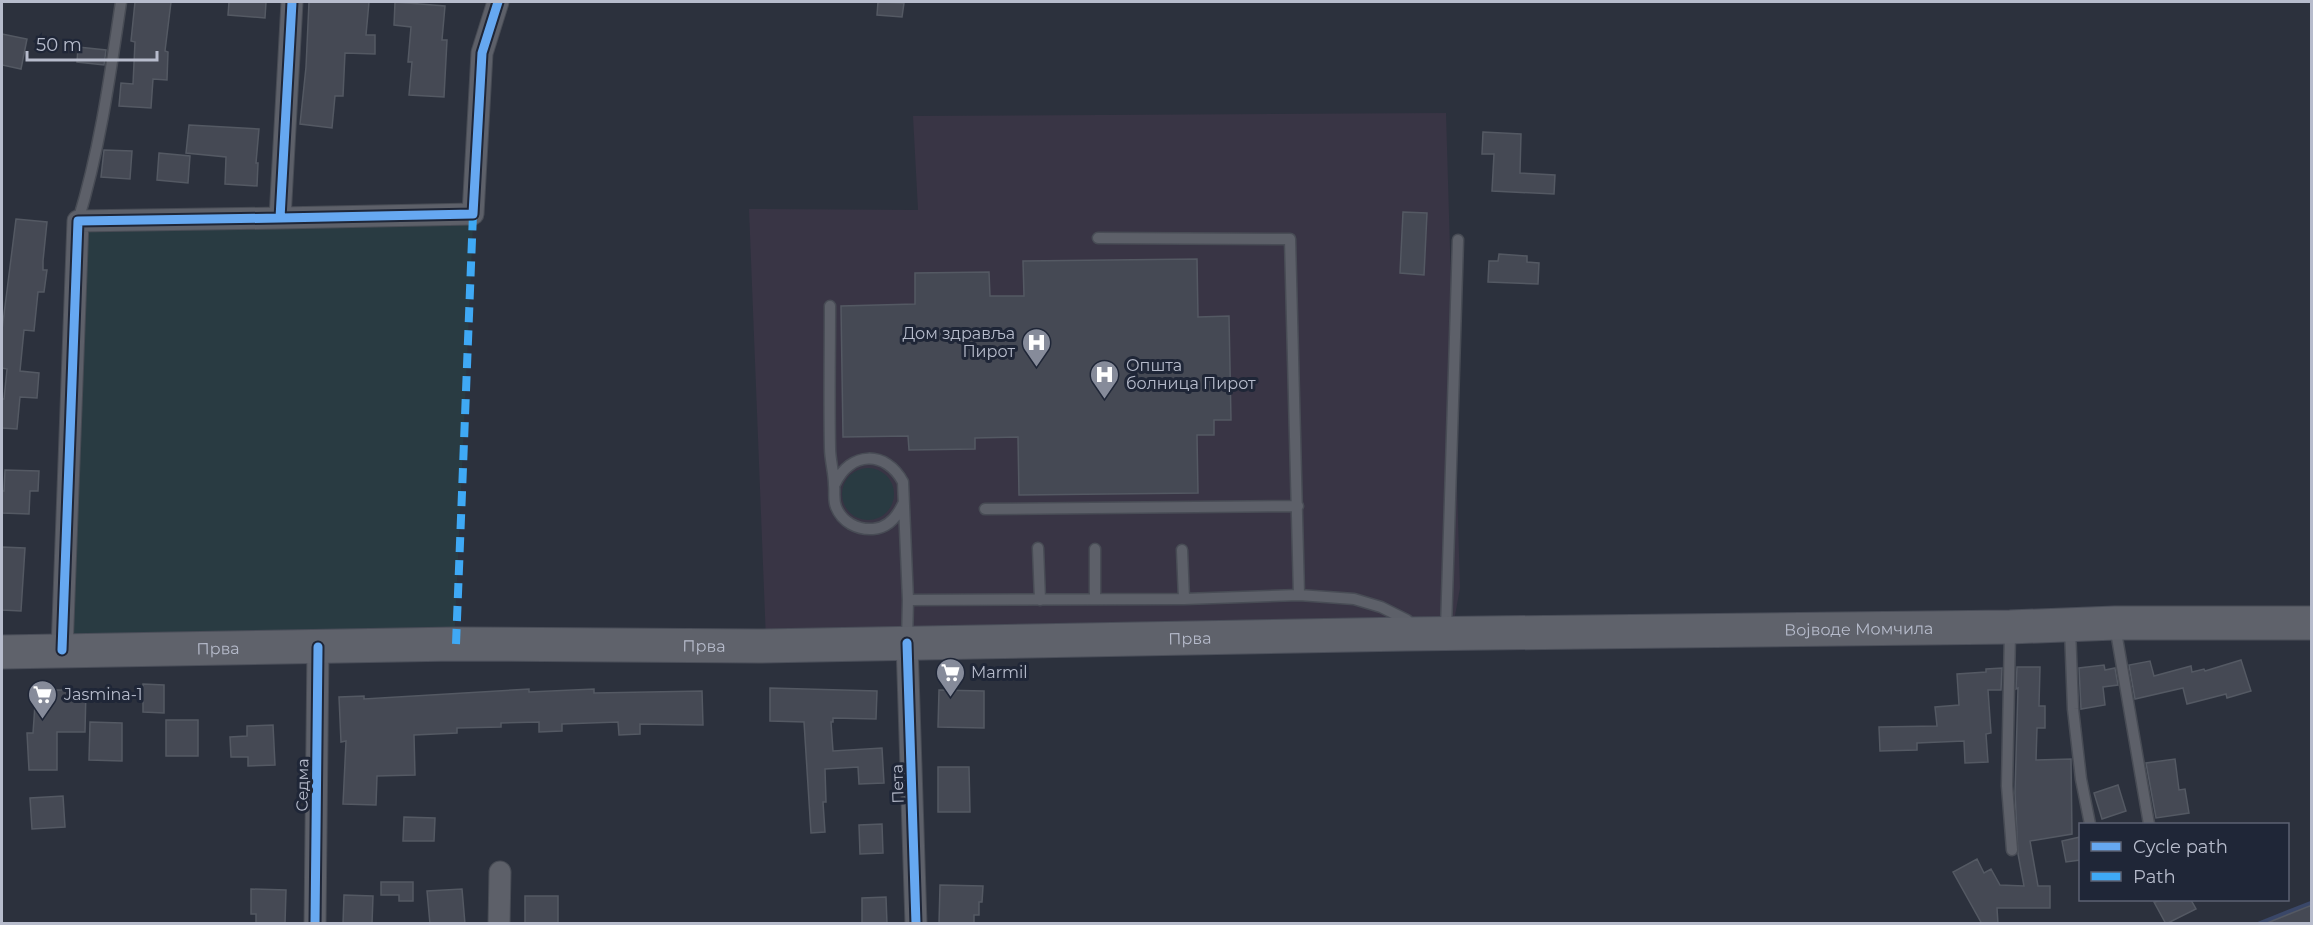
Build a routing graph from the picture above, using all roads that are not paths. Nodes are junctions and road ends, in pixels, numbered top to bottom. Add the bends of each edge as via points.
1 (121, 2) edge
2 (292, 2) edge
3 (498, 2) edge
4 (280, 218) junction
5 (78, 221) junction
6 (1098, 238) dead end
7 (1458, 240) dead end
8 (830, 306) dead end
9 (834, 484) junction
10 (903, 504) junction
11 (1298, 506) junction
12 (985, 508) dead end
13 (1038, 548) dead end
14 (1095, 549) dead end
15 (1182, 550) dead end
16 (1299, 595) junction
17 (1095, 598) junction
18 (1184, 599) junction
19 (908, 600) junction
20 (1040, 600) junction
21 (2115, 623) junction
22 (2312, 623) edge
23 (2070, 626) junction
24 (2010, 627) junction
25 (1407, 634) junction
26 (1446, 634) junction
27 (908, 643) junction
28 (318, 647) junction
29 (62, 650) junction
30 (2, 651) edge
31 (2090, 823) edge
32 (2149, 823) edge
33 (2012, 850) dead end
34 (500, 872) dead end
35 (315, 924) edge
36 (499, 924) edge
37 (916, 924) edge

1 - 5 lane via 103,120
2 - 4 street
3 - 4 street via 483,53 473,214
4 - 5 street
5 - 29 street
6 - 11 lane via 1290,239
7 - 26 lane
8 - 9 lane via 830,449
9 - 10 lane via 836,508 843,519 859,528 888,524
9 - 10 lane via 839,474 857,460 879,460 897,472 904,493
10 - 19 lane
11 - 12 lane
11 - 16 lane
13 - 20 lane
14 - 17 lane
15 - 18 lane
16 - 18 lane
16 - 25 lane via 1354,599 1381,607 1407,620
17 - 18 lane
17 - 20 lane
19 - 20 lane
19 - 27 lane
21 - 22 main road, Војводе Момчила
21 - 23 main road, Војводе Момчила
21 - 32 lane
23 - 24 main road, Војводе Момчила
23 - 31 lane via 2073,709
24 - 26 main road, Војводе Момчила
24 - 33 lane via 2007,786
25 - 26 main road, Војводе Момчила
25 - 27 main road, Прва
27 - 28 main road, Прва
27 - 37 street, Пета
28 - 29 main road, Прва
28 - 35 street, Седма
29 - 30 main road, Прва
34 - 36 street

